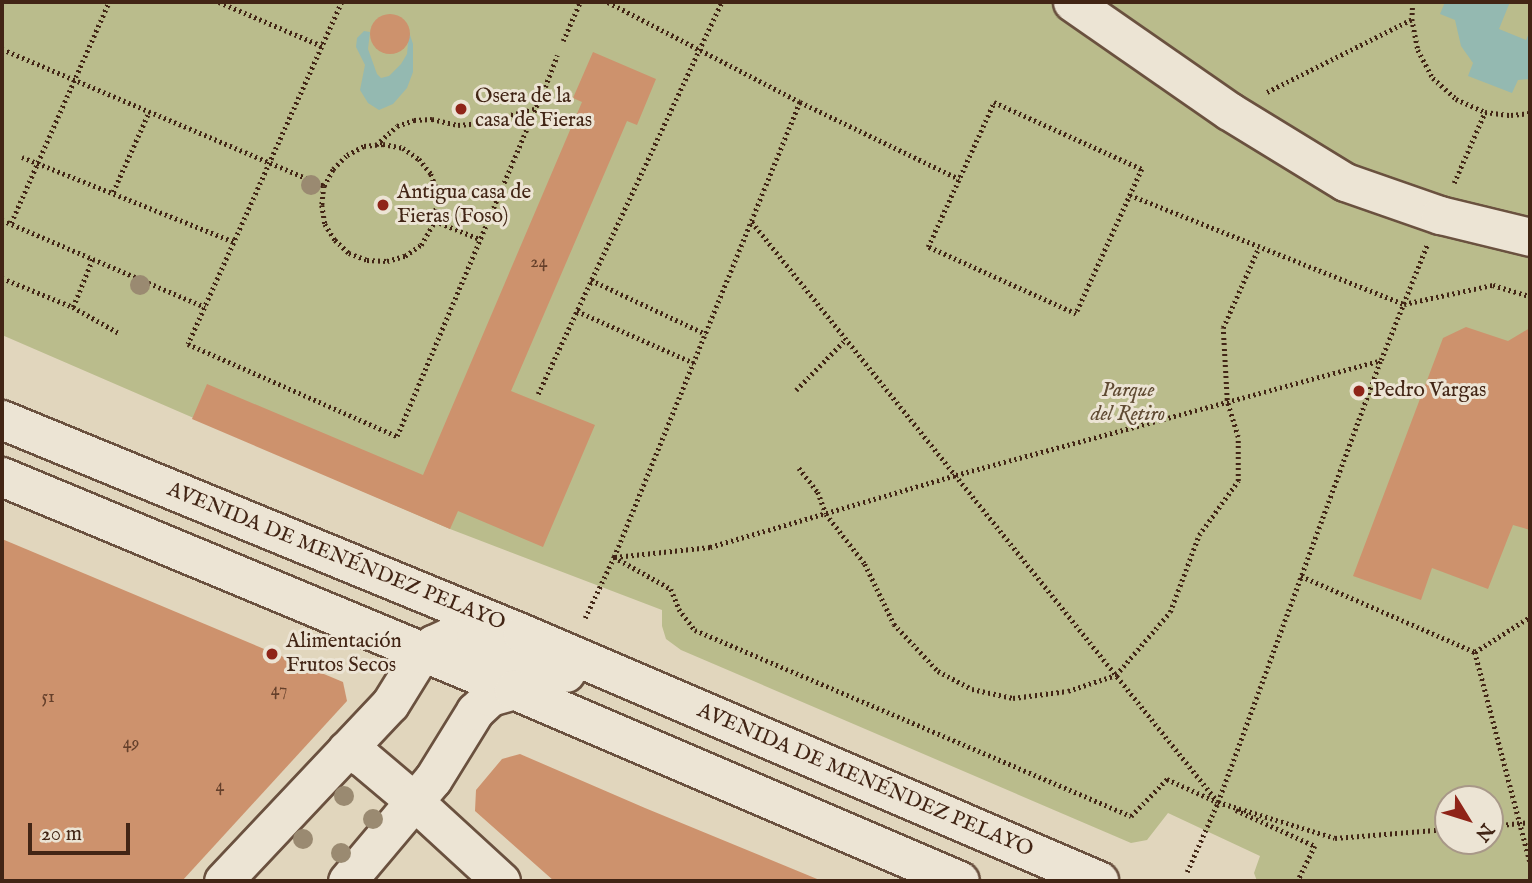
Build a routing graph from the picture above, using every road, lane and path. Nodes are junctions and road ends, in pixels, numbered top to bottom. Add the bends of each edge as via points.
1 (109, 2) edge
2 (219, 2) edge
3 (342, 2) edge
4 (580, 2) edge
5 (608, 2) edge
6 (722, 2) edge
7 (1072, 2) edge
8 (1413, 2) edge
9 (1412, 19) junction
10 (563, 41) dead end
11 (322, 46) junction
12 (2, 49) edge
13 (700, 50) junction
14 (557, 55) dead end
15 (74, 80) junction
16 (545, 87) dead end
17 (539, 100) dead end
18 (800, 102) junction
19 (535, 109) junction
20 (1229, 111) junction
21 (149, 112) junction
22 (1485, 112) junction
23 (1530, 113) edge
24 (376, 145) junction
25 (22, 157) dead end
26 (36, 162) junction
27 (269, 164) junction
28 (1459, 173) dead end
29 (959, 180) junction
30 (324, 186) junction
31 (113, 192) junction
32 (1130, 195) junction
33 (2, 220) edge
34 (435, 221) junction
35 (752, 222) junction
36 (11, 223) junction
37 (1530, 237) edge
38 (480, 239) junction
39 (234, 242) junction
40 (1258, 249) junction
41 (93, 258) junction
42 (1419, 264) dead end
43 (2, 278) edge
44 (591, 280) junction
45 (1530, 296) edge
46 (1404, 304) junction
47 (73, 307) junction
48 (205, 307) junction
49 (577, 311) junction
50 (119, 333) dead end
51 (706, 334) junction
52 (846, 339) junction
53 (1381, 359) junction
54 (694, 363) junction
55 (796, 390) dead end
56 (538, 394) dead end
57 (1227, 400) junction
58 (2, 421) edge
59 (799, 468) dead end
60 (956, 475) junction
61 (2, 477) edge
62 (826, 514) junction
63 (614, 558) junction
64 (1301, 576) junction
65 (1530, 617) edge
66 (585, 618) dead end
67 (1475, 652) junction
68 (421, 653) junction
69 (1116, 675) junction
70 (514, 690) junction
71 (670, 698) junction
72 (346, 750) junction
73 (415, 802) junction
74 (1218, 802) junction
75 (1530, 822) edge
76 (1519, 823) junction
77 (1504, 824) edge
78 (1434, 830) edge
79 (1530, 861) edge
80 (1187, 872) dead end
81 (223, 881) edge
82 (347, 881) edge
83 (501, 881) edge
84 (960, 881) edge
85 (1099, 881) edge
86 (1298, 881) edge

1 - 15 path
2 - 11 path
3 - 11 path
4 - 10 path
5 - 13 path
6 - 13 path
7 - 20 street
8 - 9 path
9 - 20 path
9 - 22 path via 1418,50 1433,78 1456,99
11 - 27 path
12 - 15 path
13 - 18 path
13 - 44 path
14 - 16 path
15 - 21 path
15 - 26 path
17 - 19 path
18 - 29 path
18 - 35 path
19 - 24 path via 479,124 414,120 397,126
19 - 38 path
20 - 37 street via 1345,181 1440,215
21 - 27 path
21 - 31 path
22 - 23 path
22 - 28 path
24 - 30 path via 347,155
24 - 34 path via 403,148 431,174 438,192
25 - 26 path
26 - 31 path
26 - 36 path
27 - 30 path
27 - 39 path
29 - 32 path via 994,102 1142,169
29 - 32 path via 928,247 1076,314
30 - 34 path via 325,224 342,246 367,260 405,256 421,245
31 - 39 path
32 - 40 path
33 - 36 path
34 - 38 path
35 - 51 path
35 - 52 path
36 - 41 path
38 - 48 path via 397,436 188,344
39 - 48 path
40 - 46 path
40 - 57 path via 1223,328
41 - 47 path
41 - 48 path
42 - 46 path
43 - 47 path
44 - 49 path
44 - 51 path
45 - 46 path via 1493,285
46 - 53 path
47 - 50 path
49 - 54 path
49 - 56 path
51 - 54 path
52 - 55 path
52 - 60 path
53 - 57 path
53 - 64 path
54 - 63 path
57 - 60 path
57 - 69 path via 1238,438 1238,481 1199,535 1170,612
58 - 71 main road, AVENIDA DE MENÉNDEZ PELAYO
59 - 62 path via 818,492
60 - 62 path
60 - 69 path
61 - 68 main road
62 - 63 path via 710,547
62 - 69 path via 864,564 894,624 938,671 972,689 1013,698 1068,691
63 - 66 path
63 - 74 path via 671,589 695,630 1131,816 1167,779
64 - 67 path
64 - 74 path
65 - 67 path
67 - 76 path
68 - 70 main road
68 - 71 street, AVENIDA DE MENÉNDEZ PELAYO via 450,636 475,636 617,695 653,702
68 - 72 street via 396,696
69 - 74 path
70 - 73 street via 489,697 475,711
70 - 84 main road
71 - 85 main road, AVENIDA DE MENÉNDEZ PELAYO
72 - 73 street via 363,758
72 - 81 street
73 - 82 street
73 - 83 street
74 - 78 path via 1335,838
74 - 80 path
74 - 86 path via 1315,846
75 - 76 path
76 - 77 path
76 - 79 path

